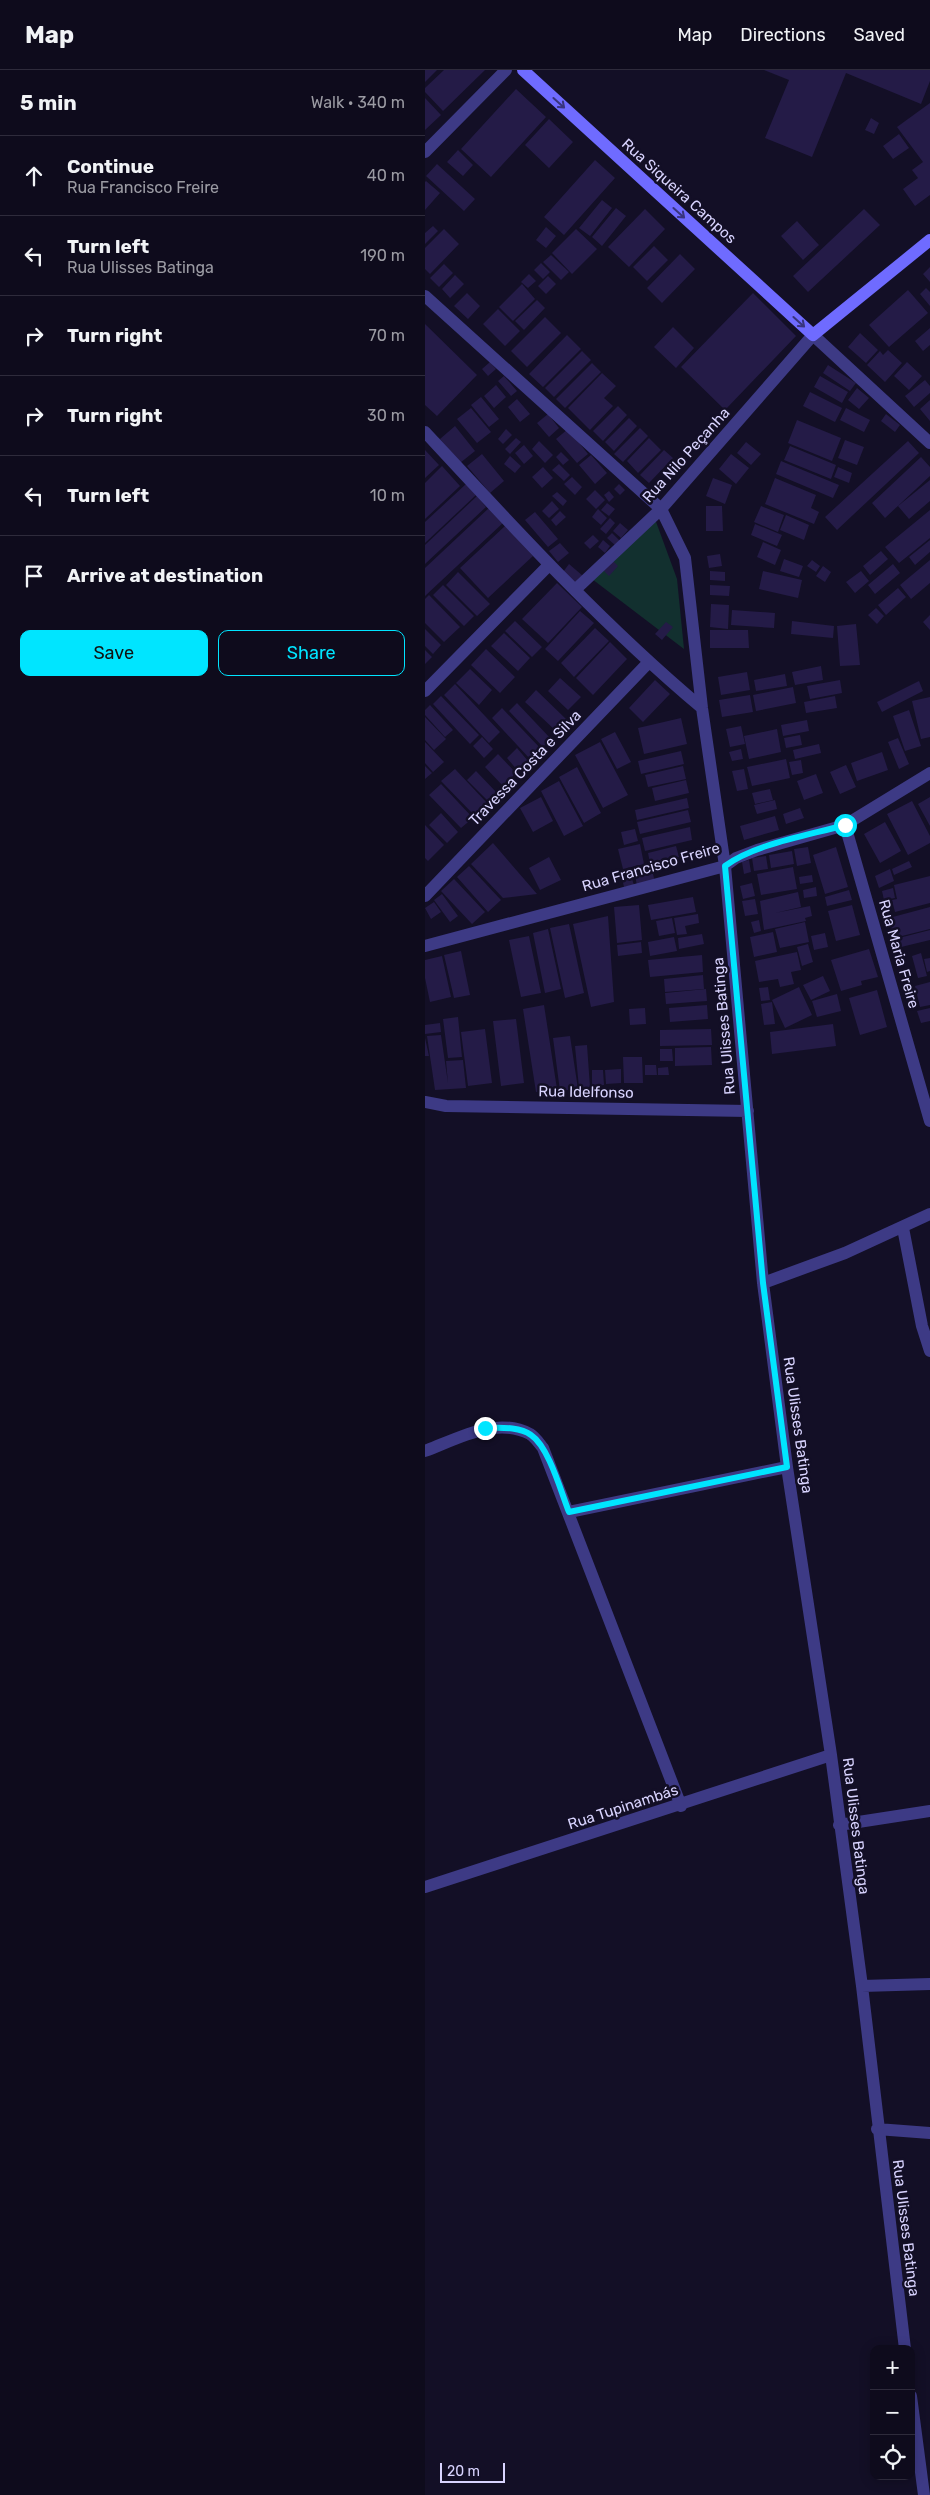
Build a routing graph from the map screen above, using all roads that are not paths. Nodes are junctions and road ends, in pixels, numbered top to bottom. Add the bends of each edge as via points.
1 (506, 70) edge
2 (523, 70) edge
3 (425, 152) edge
4 (930, 240) edge
5 (425, 296) edge
6 (813, 335) junction
7 (425, 432) edge
8 (930, 443) edge
9 (661, 509) junction
10 (549, 565) junction
11 (575, 590) junction
12 (649, 663) junction
13 (425, 690) edge
14 (702, 708) junction
15 (930, 773) edge
16 (845, 825) junction
17 (725, 866) junction
18 (425, 896) edge
19 (425, 946) edge
20 (425, 1102) edge
21 (748, 1111) junction
22 (930, 1121) edge
23 (930, 1214) edge
24 (903, 1228) junction
25 (763, 1283) junction
26 (926, 1323) edge
27 (930, 1351) edge
28 (425, 1451) edge
29 (787, 1467) junction
30 (569, 1512) junction
31 (831, 1756) junction
32 (681, 1806) junction
33 (930, 1811) edge
34 (839, 1825) junction
35 (425, 1887) edge
36 (930, 1984) edge
37 (861, 1986) junction
38 (877, 2129) junction
39 (930, 2133) edge
40 (904, 2345) edge
41 (915, 2426) edge
42 (924, 2495) edge

1 - 3 street
2 -> 6 main road, Rua Siqueira Campos
4 - 6 main road
5 - 9 street
6 - 8 street
6 - 9 street, Rua Nilo Peçanha
7 - 10 street
9 - 11 street, Rua Nilo Peçanha
9 - 14 street, Rua Ulisses Batinga via 685,558
10 - 11 street
10 - 13 street
11 - 12 street
12 - 14 street
12 - 18 street, Travessa Costa e Silva
14 - 17 street, Rua Ulisses Batinga
15 - 16 street, Rua Francisco Freire
16 - 17 street, Rua Francisco Freire via 757,850
16 - 22 street, Rua Maria Freire
17 - 19 street, Rua Francisco Freire
17 - 21 street, Rua Ulisses Batinga
20 - 21 street, Rua Idelfonso via 446,1106
21 - 25 street, Rua Ulisses Batinga
23 - 24 street
24 - 25 street
24 - 26 street
25 - 29 street, Rua Ulisses Batinga
26 - 27 street
28 - 30 street via 485,1428 502,1427 531,1434 543,1448
29 - 30 street
29 - 31 street, Rua Ulisses Batinga
30 - 32 street
31 - 32 street, Rua Tupinambás
31 - 34 street, Rua Ulisses Batinga
32 - 35 street, Rua Tupinambás
33 - 34 street
34 - 37 street, Rua Ulisses Batinga
36 - 37 street
37 - 38 street, Rua Ulisses Batinga
38 - 39 street
38 - 40 street, Rua Ulisses Batinga
41 - 42 street

